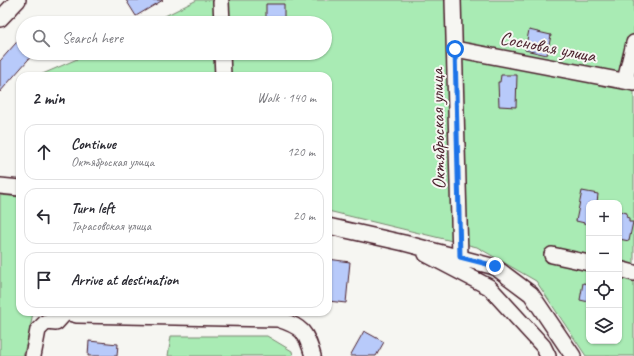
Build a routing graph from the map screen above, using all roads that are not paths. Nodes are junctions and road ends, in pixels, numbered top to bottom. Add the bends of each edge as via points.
1 (18, 0) edge
2 (453, 0) edge
3 (221, 2) dead end
4 (222, 16) edge
5 (0, 19) edge
6 (634, 44) edge
7 (455, 49) junction
8 (222, 60) edge
9 (223, 72) edge
10 (630, 82) edge
11 (0, 186) edge
12 (16, 188) edge
13 (332, 227) edge
14 (404, 243) junction
15 (552, 255) dead end
16 (460, 257) junction
17 (586, 262) edge
18 (622, 271) edge
19 (634, 273) edge
20 (62, 316) edge
21 (127, 316) edge
22 (33, 356) edge
23 (313, 356) edge
24 (548, 356) edge
25 (573, 356) edge

1 - 5 street
2 - 7 street, Октябрьская улица
3 - 4 street
6 - 10 street
7 - 10 street, Сосновая улица
7 - 16 street, Октябрьская улица
8 - 9 street
11 - 12 street
13 - 14 street
14 - 16 street
14 - 24 street via 489,287 543,346
15 - 17 street
16 - 25 street via 495,266 531,294
18 - 19 street
20 - 22 street via 56,323 46,322 38,330
21 - 23 street via 278,319 295,325 307,336

